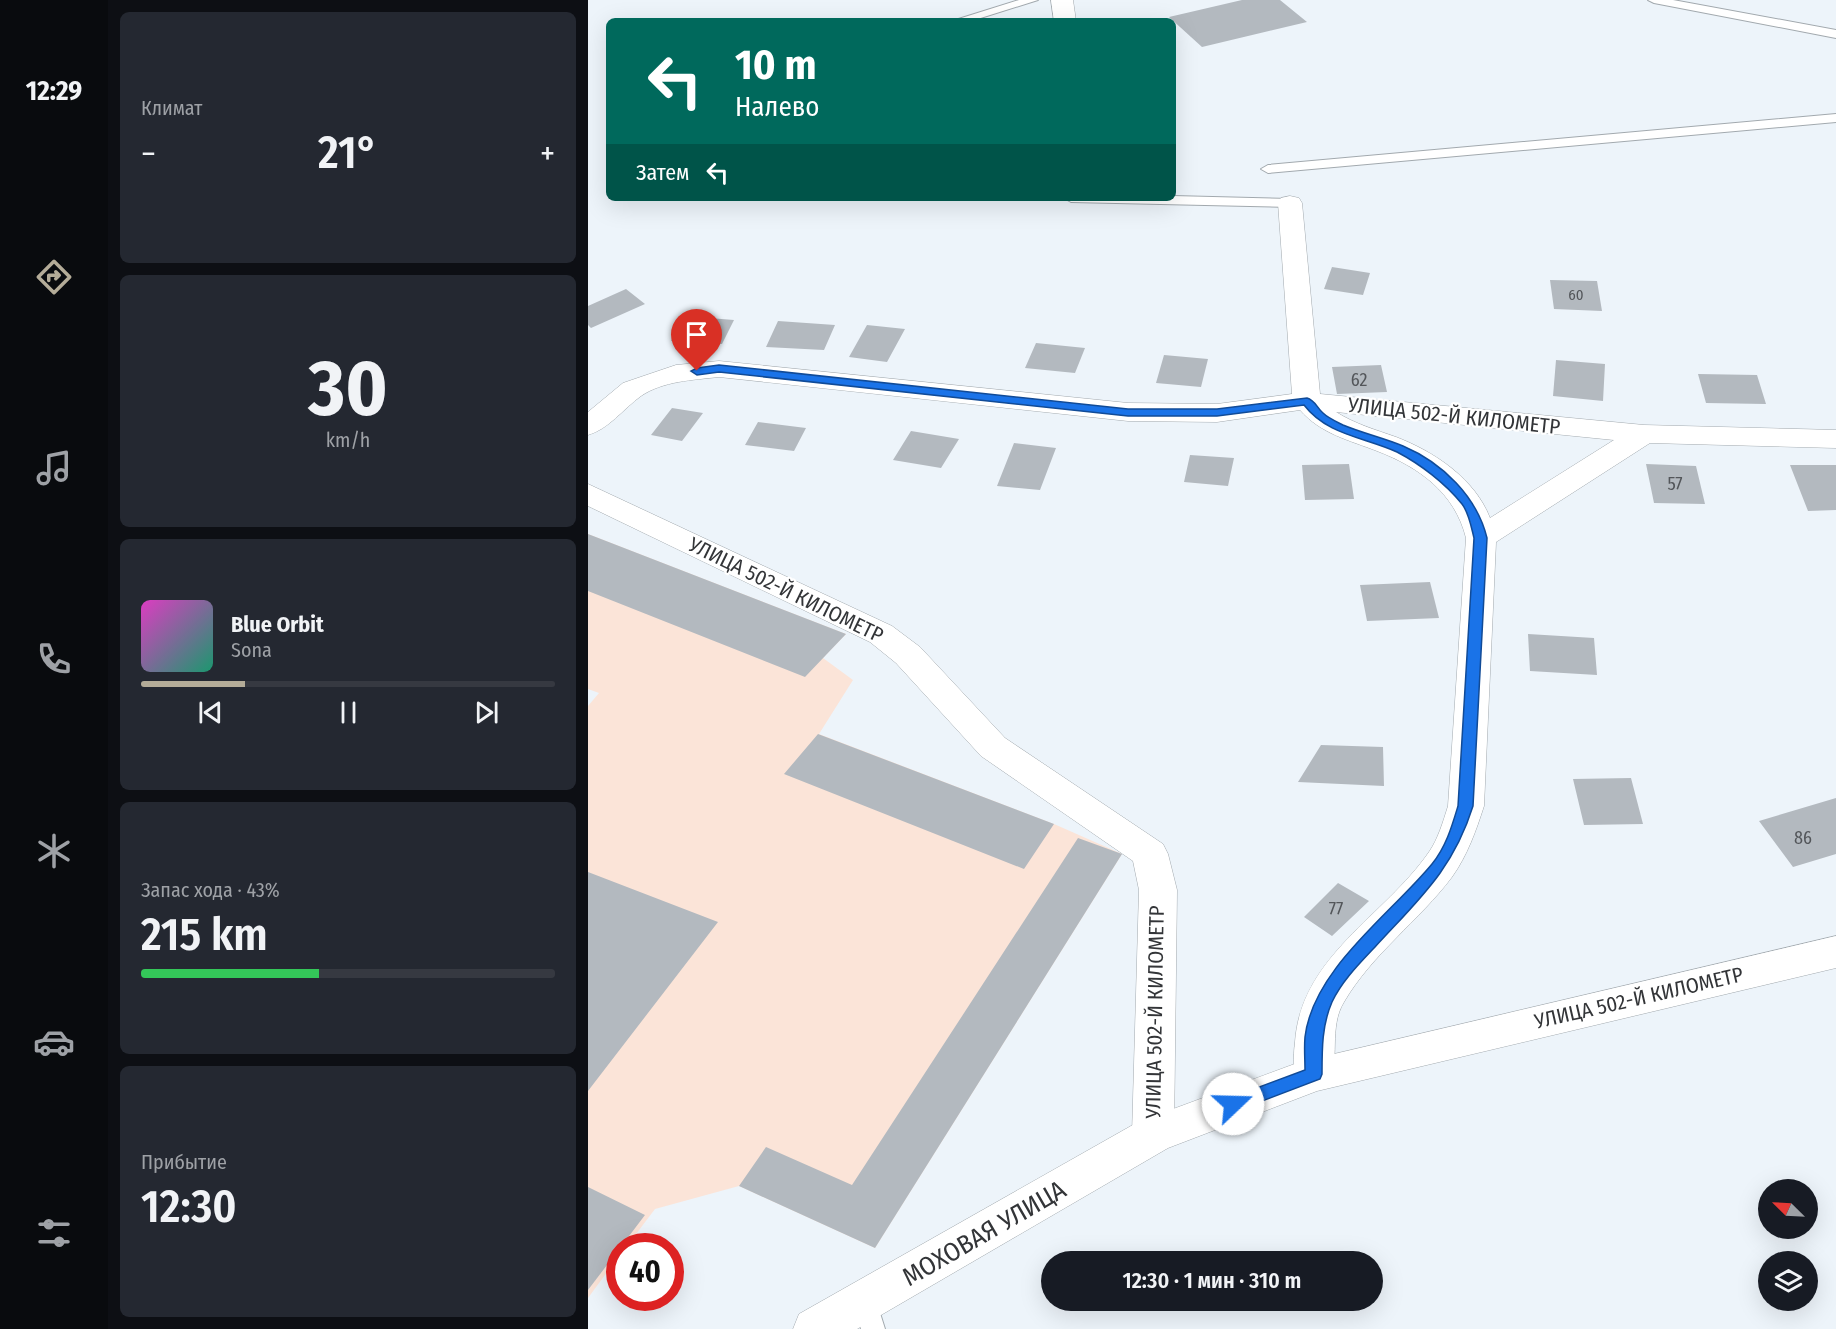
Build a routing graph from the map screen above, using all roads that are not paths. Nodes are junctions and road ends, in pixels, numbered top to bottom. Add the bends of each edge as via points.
1 (1032, 0) edge
2 (1062, 0) edge
3 (1654, 0) edge
4 (969, 18) edge
5 (1065, 18) edge
6 (1836, 34) edge
7 (1836, 118) edge
8 (1268, 169) dead end
9 (1176, 200) edge
10 (1290, 203) joint
11 (1307, 401) junction
12 (588, 426) edge
13 (1644, 434) junction
14 (1836, 439) edge
15 (588, 494) edge
16 (1481, 538) junction
17 (1836, 952) edge
18 (1314, 1074) junction
19 (1153, 1135) junction
20 (869, 1316) edge
21 (814, 1329) edge

1 - 4 lane
2 - 5 street
3 - 6 lane
7 - 8 lane
9 - 10 lane
10 - 11 street
11 - 12 street, УЛИЦА 502-Й КИЛОМЕТР via 1217,413 1128,412 719,369 675,373 633,389
11 - 13 street, УЛИЦА 502-Й КИЛОМЕТР
11 - 16 street via 1318,416 1337,427 1401,450 1437,472 1467,502
13 - 14 street, УЛИЦА 502-Й КИЛОМЕТР
13 - 16 street
15 - 19 street, УЛИЦА 502-Й КИЛОМЕТР via 881,634 908,655 993,747 1150,854 1158,890
16 - 18 street via 1466,806 1456,838 1438,867 1342,972 1325,999 1314,1036
17 - 18 street, УЛИЦА 502-Й КИЛОМЕТР
18 - 19 street, УЛИЦА 502-Й КИЛОМЕТР
19 - 20 street, МОХОВАЯ УЛИЦА
20 - 21 street, МОХОВАЯ УЛИЦА

